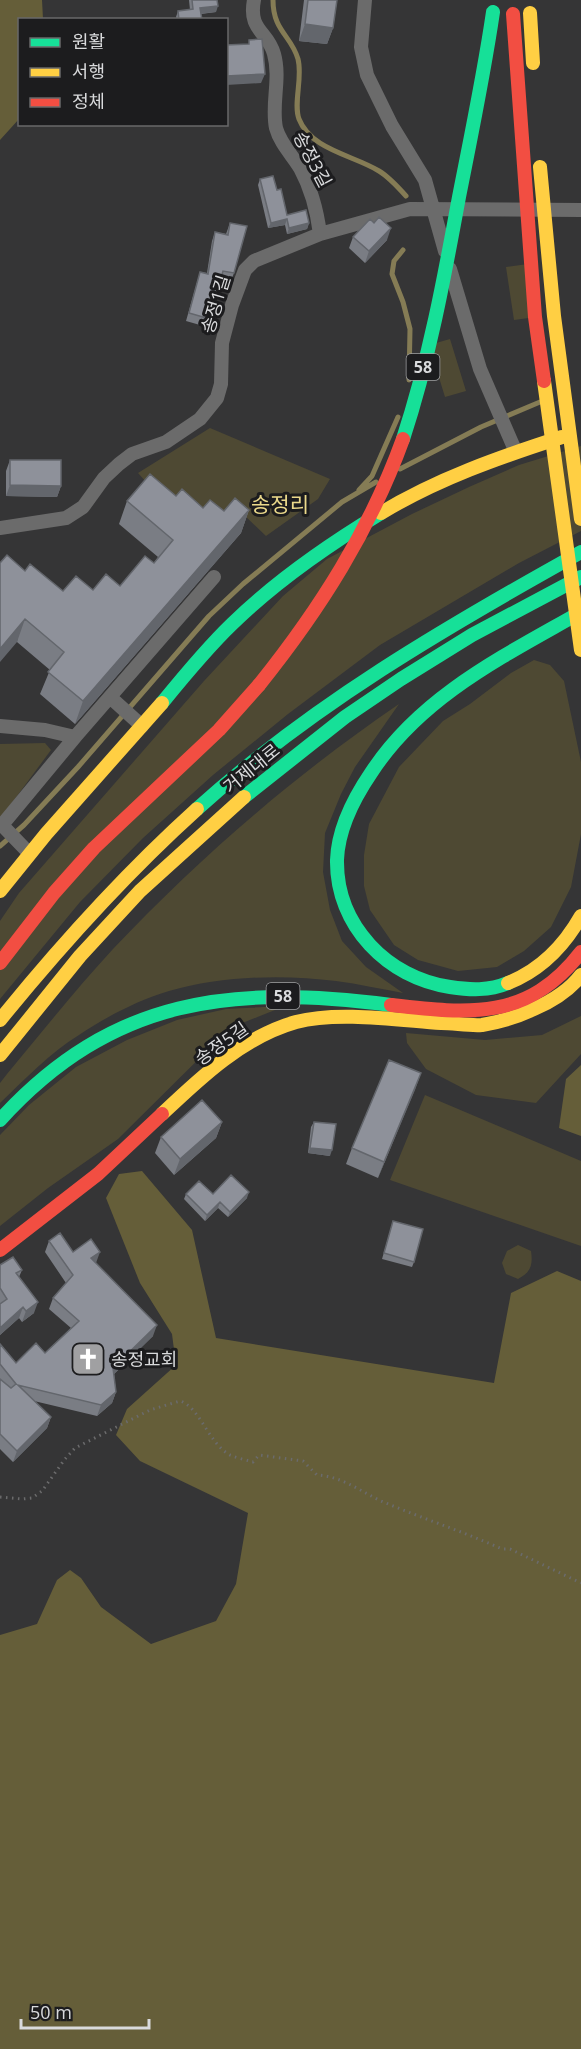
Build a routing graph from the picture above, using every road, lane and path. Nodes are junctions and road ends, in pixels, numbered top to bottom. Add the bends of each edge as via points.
1 (254, 0) edge
2 (365, 0) edge
3 (493, 6) edge
4 (530, 6) edge
5 (513, 7) edge
6 (533, 71) dead end
7 (538, 153) dead end
8 (434, 210) junction
9 (581, 210) edge
10 (320, 234) junction
11 (581, 431) edge
12 (516, 450) junction
13 (581, 519) edge
14 (0, 528) edge
15 (581, 552) edge
16 (214, 577) dead end
17 (581, 577) edge
18 (581, 612) edge
19 (581, 650) edge
20 (110, 697) junction
21 (0, 726) edge
22 (142, 726) junction
23 (75, 737) junction
24 (29, 853) junction
25 (0, 891) edge
26 (581, 916) edge
27 (581, 952) edge
28 (0, 963) edge
29 (581, 975) edge
30 (0, 1020) edge
31 (0, 1055) edge
32 (0, 1120) edge
33 (0, 1250) edge
34 (0, 1497) edge
35 (581, 1583) edge

1 - 10 street, 송정3길 via 253,18 274,52 277,130 309,185 317,206
2 - 8 street via 361,47 367,75 425,180
3 - 28 main road, 58, bridge via 487,56 426,357 403,440 374,509 344,567 298,637 259,685 219,730 94,848
4 - 6 main road, bridge
5 - 19 main road, bridge via 535,317
7 - 13 main road, bridge via 554,316
8 - 9 street, 송정1길
8 - 10 street, 송정1길 via 410,209
8 - 12 street via 480,369
10 - 14 street, 송정1길 via 268,253 245,270 222,343 217,398 200,419 166,442 132,454 104,478 83,507 66,518
11 - 12 main road
12 - 22 main road via 414,494 299,565 231,626
15 - 30 main road, 거제대로 via 460,619 333,702 244,768 126,875
16 - 20 street
17 - 31 main road, 거제대로 via 472,635 401,679 258,784 140,891 80,956
18 - 26 main road via 449,691 405,728 358,794 337,861 341,890 363,939 400,973 448,988 500,987 527,975 562,946
20 - 22 street
20 - 23 street
21 - 23 street
22 - 24 main road
23 - 24 street via 2,825
24 - 25 main road
27 - 32 main road, 58 via 560,977 533,996 500,1009 455,1011 274,996 226,999 174,1009 79,1050 46,1074
29 - 33 main road, 송정5길 via 548,1003 514,1018 480,1025 328,1018 297,1022 263,1036 222,1061 98,1174
34 - 35 path via 32,1498 42,1491 75,1448 150,1410 180,1401 191,1406 219,1446 231,1455 253,1462 259,1455 303,1461 317,1475 349,1483 431,1521 510,1549

